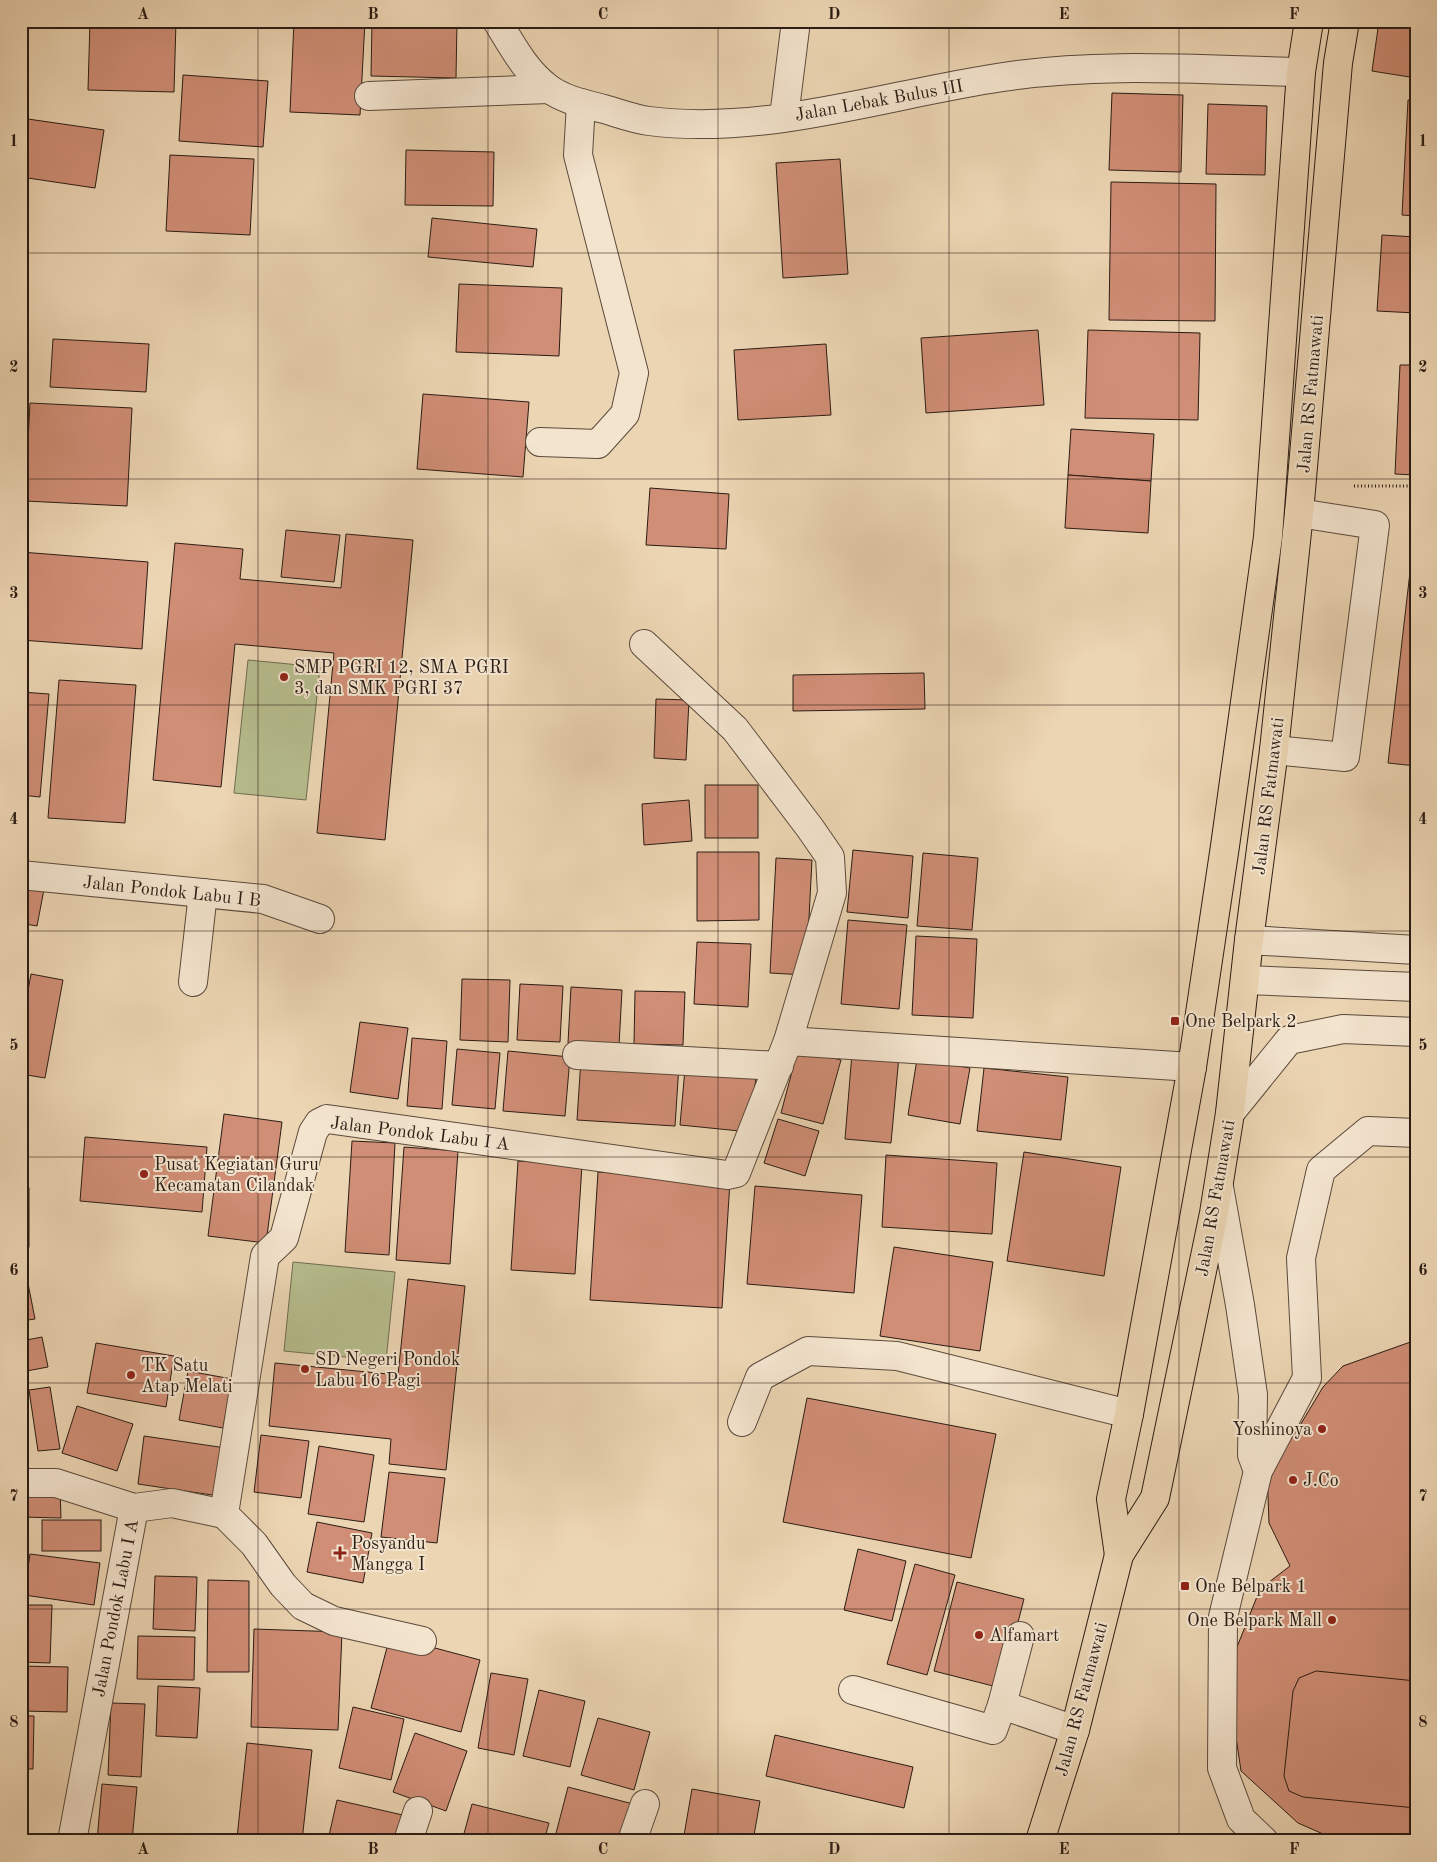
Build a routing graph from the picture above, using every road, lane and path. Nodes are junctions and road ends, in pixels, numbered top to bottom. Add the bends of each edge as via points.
1 (497, 21) edge
2 (796, 21) edge
3 (1309, 21) edge
4 (1344, 21) edge
5 (1301, 72) junction
6 (549, 89) junction
7 (369, 96) dead end
8 (581, 103) junction
9 (784, 117) junction
10 (540, 442) dead end
11 (1302, 486) junction
12 (1416, 486) edge
13 (1300, 514) junction
14 (644, 644) dead end
15 (1274, 750) junction
16 (21, 875) edge
17 (203, 893) junction
18 (320, 919) dead end
19 (1249, 940) junction
20 (1416, 950) edge
21 (1245, 980) junction
22 (193, 982) dead end
23 (1416, 986) edge
24 (1416, 1032) edge
25 (788, 1040) junction
26 (577, 1055) dead end
27 (779, 1066) junction
28 (1192, 1067) junction
29 (1230, 1112) junction
30 (1416, 1132) edge
31 (1219, 1186) junction
32 (1129, 1414) junction
33 (742, 1422) dead end
34 (1258, 1471) junction
35 (21, 1483) edge
36 (134, 1508) junction
37 (224, 1514) junction
38 (1119, 1555) junction
39 (1020, 1636) dead end
40 (422, 1641) dead end
41 (853, 1690) dead end
42 (1002, 1706) junction
43 (1075, 1730) junction
44 (645, 1804) dead end
45 (418, 1811) dead end
46 (72, 1841) edge
47 (408, 1841) edge
48 (632, 1841) edge
49 (1040, 1841) edge
50 (1264, 1841) edge

1 - 6 street, Jalan Lebak Bulus III via 529,72
2 - 9 street
3 - 5 main road, Jalan RS Fatmawati
4 - 11 main road, Jalan RS Fatmawati
5 - 9 street, Jalan Lebak Bulus III via 1079,69 1003,77
5 - 28 main road, Jalan RS Fatmawati via 1268,537
6 - 7 street
6 - 8 street, Jalan Lebak Bulus III
8 - 9 street, Jalan Lebak Bulus III via 648,121 706,125
8 - 10 street via 578,155 634,373 625,414 598,444
11 - 12 path
11 - 13 main road, Jalan RS Fatmawati
13 - 15 main road, Jalan RS Fatmawati
13 - 15 street via 1375,525 1345,757
14 - 25 street, Jalan Pondok Labu I A via 735,729 830,856 832,893
15 - 19 main road, Jalan RS Fatmawati
16 - 17 street, Jalan Pondok Labu I B
17 - 18 street, Jalan Pondok Labu I B via 263,899
17 - 22 street
19 - 20 street
19 - 21 main road, Jalan RS Fatmawati
21 - 23 street
21 - 29 main road, Jalan RS Fatmawati
24 - 29 street via 1343,1029 1290,1040
25 - 27 street, Jalan Pondok Labu I A
25 - 28 street
26 - 27 street
27 - 37 street, Jalan Pondok Labu I A via 740,1166 736,1173 727,1175 327,1119 318,1123 284,1238 265,1256
28 - 32 main road, Jalan RS Fatmawati
29 - 31 main road, Jalan RS Fatmawati
30 - 34 street via 1368,1131 1320,1170 1301,1258 1307,1378
31 - 34 street via 1253,1395 1252,1455
31 - 38 main road, Jalan RS Fatmawati via 1155,1498
32 - 33 street via 896,1356 808,1351 760,1377
32 - 38 main road, Jalan RS Fatmawati via 1111,1498
34 - 50 street via 1223,1617 1222,1768 1241,1818
35 - 36 street via 56,1483
36 - 37 street, Jalan Pondok Labu I A via 172,1503
36 - 46 street, Jalan Pondok Labu I A
37 - 40 street via 254,1544 283,1585 303,1606 334,1621
38 - 43 main road, Jalan RS Fatmawati
39 - 42 street
41 - 42 street via 993,1730
42 - 43 street
43 - 49 main road, Jalan RS Fatmawati
44 - 48 street
45 - 47 street

